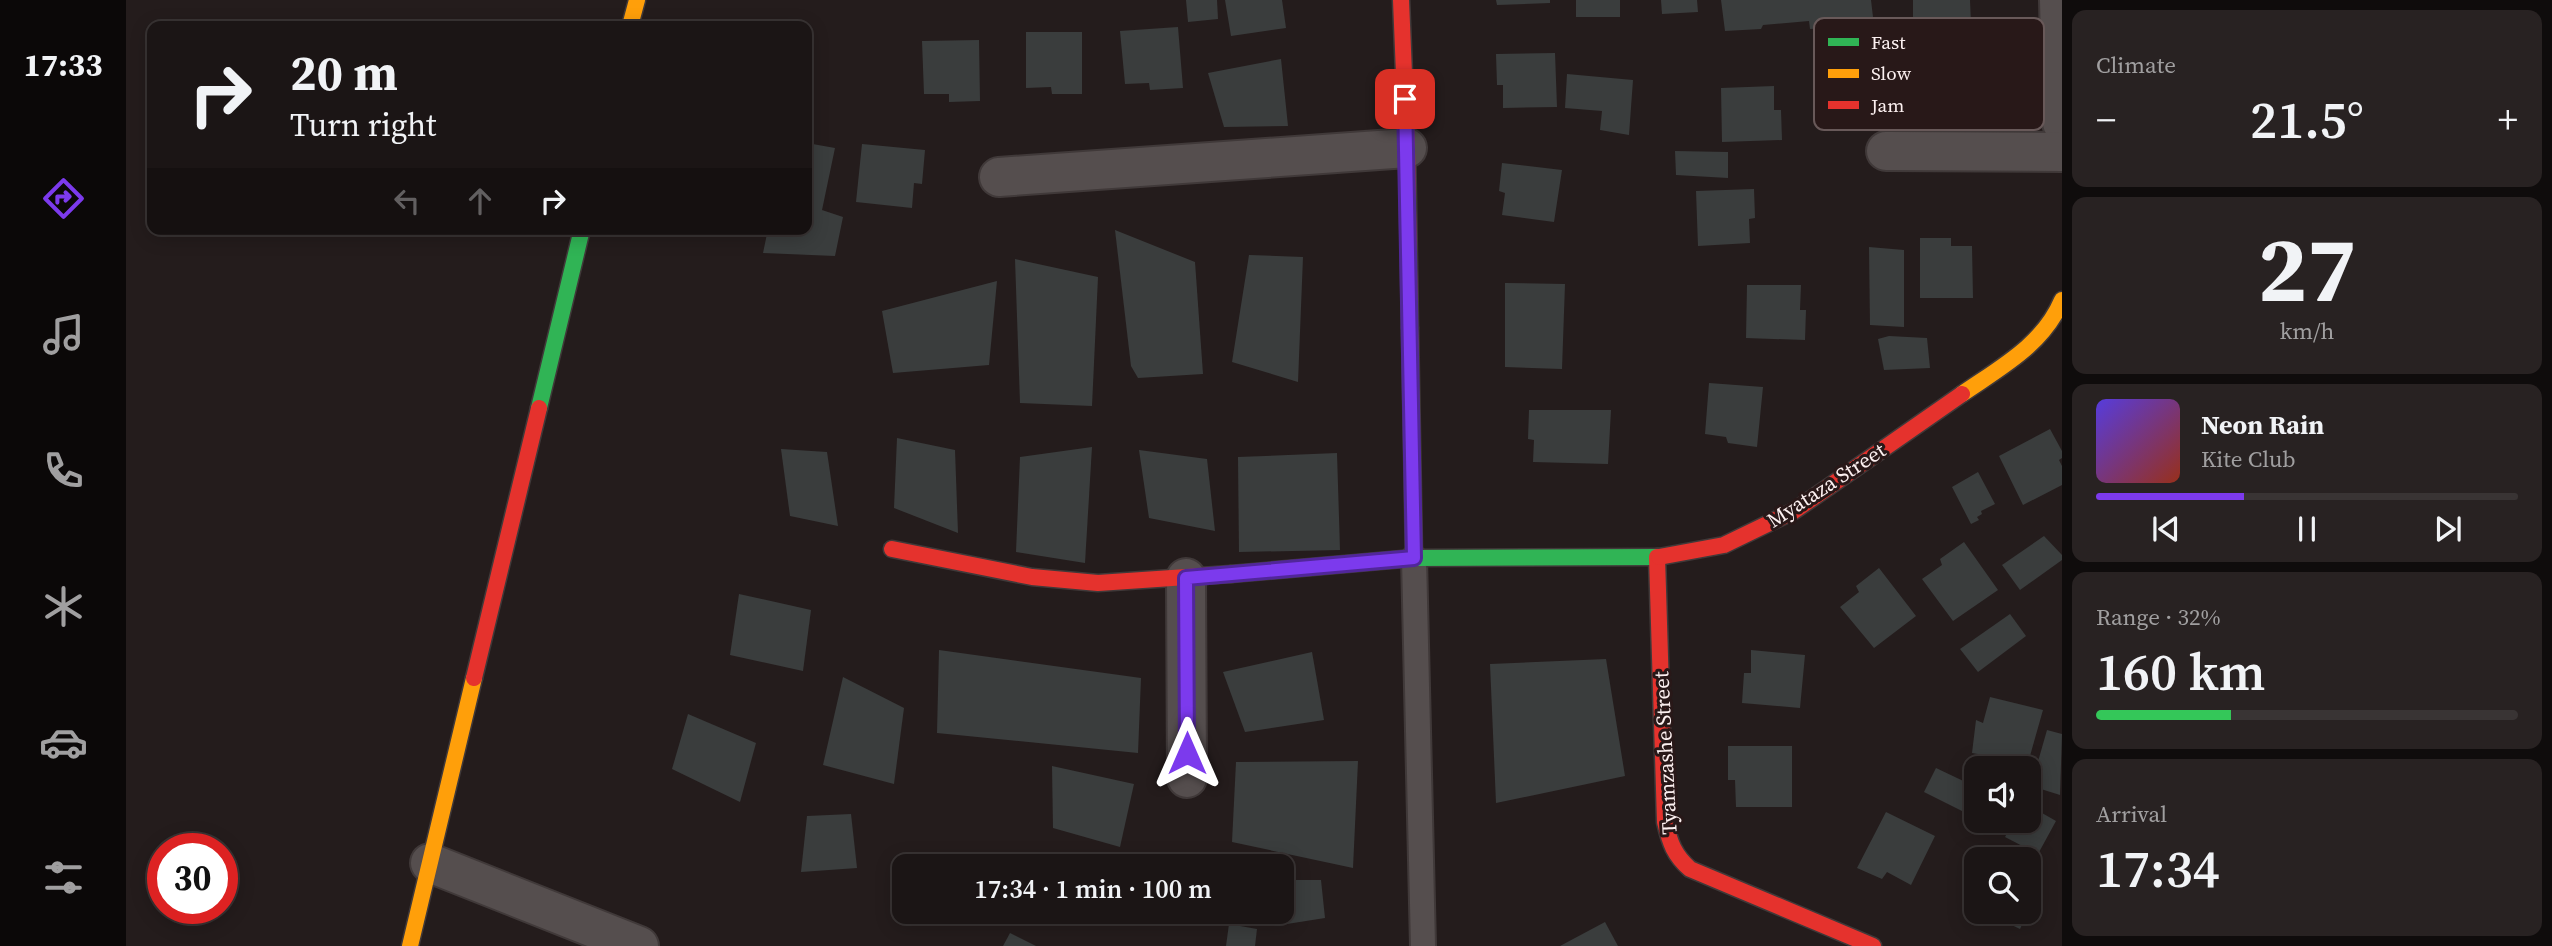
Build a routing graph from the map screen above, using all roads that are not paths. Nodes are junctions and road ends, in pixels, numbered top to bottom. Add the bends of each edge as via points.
1 (637, 0) edge
2 (1401, 0) edge
3 (2059, 0) edge
4 (631, 21) edge
5 (2062, 120) edge
6 (1407, 148) junction
7 (1886, 150) dead end
8 (2062, 152) edge
9 (999, 177) dead end
10 (581, 235) edge
11 (2060, 312) edge
12 (892, 550) dead end
13 (1657, 557) junction
14 (1414, 558) junction
15 (1186, 578) junction
16 (1187, 778) dead end
17 (430, 863) junction
18 (410, 946) edge
19 (639, 946) edge
20 (1423, 946) edge
21 (1873, 946) edge

1 - 4 street
2 - 6 street
3 - 5 street
6 - 9 street
6 - 14 street
7 - 8 street
10 - 17 street
11 - 13 street, Myataza Street via 2032,345 1794,511 1724,545
12 - 15 street, Myataza Street via 1032,578 1098,583
13 - 14 street, Myataza Street
13 - 21 street, Tyamzashe Street via 1665,822 1677,857 1717,883
14 - 15 street, Myataza Street
14 - 20 lane
15 - 16 street
17 - 18 street
17 - 19 street

